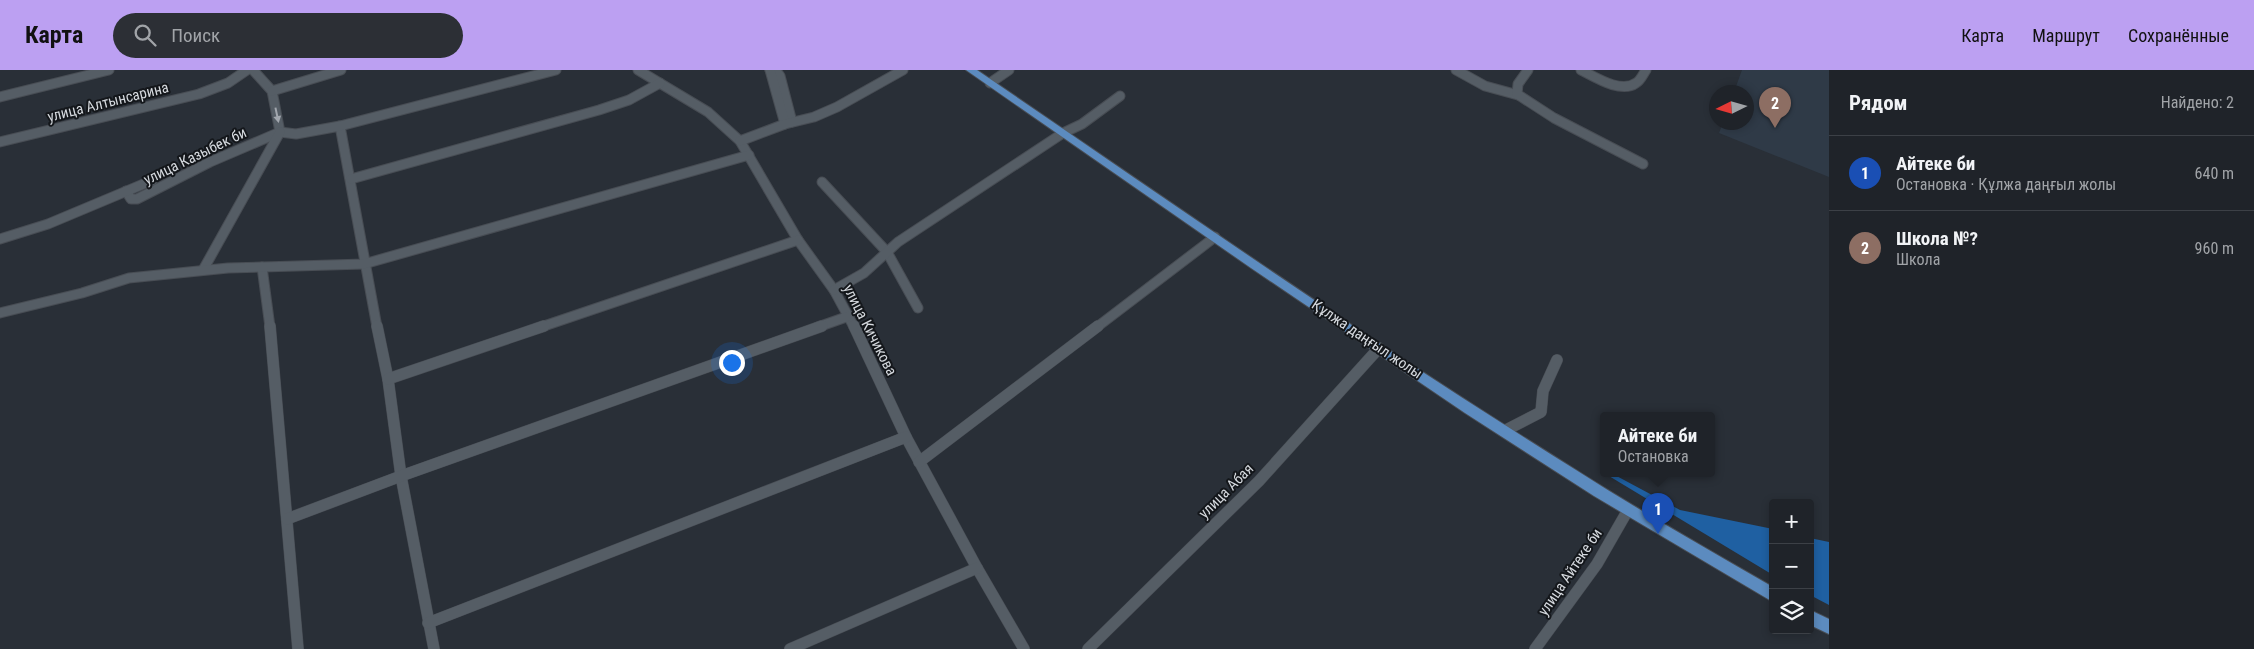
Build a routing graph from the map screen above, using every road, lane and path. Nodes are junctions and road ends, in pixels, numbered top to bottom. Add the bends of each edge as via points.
1 (108, 70) edge
2 (247, 70) edge
3 (253, 70) edge
4 (341, 70) edge
5 (556, 70) edge
6 (638, 70) edge
7 (770, 70) edge
8 (903, 70) edge
9 (971, 70) edge
10 (1009, 70) edge
11 (1456, 70) edge
12 (1528, 70) edge
13 (1581, 70) edge
14 (1646, 70) edge
15 (660, 83) junction
16 (990, 84) junction
17 (272, 92) junction
18 (1518, 95) junction
19 (1120, 96) dead end
20 (0, 97) edge
21 (788, 123) junction
22 (340, 126) junction
23 (280, 132) junction
24 (1062, 133) junction
25 (740, 141) junction
26 (0, 142) edge
27 (749, 155) junction
28 (1643, 164) dead end
29 (351, 179) junction
30 (153, 180) dead end
31 (822, 182) dead end
32 (126, 191) junction
33 (1216, 237) junction
34 (0, 239) edge
35 (798, 240) junction
36 (886, 252) junction
37 (364, 264) junction
38 (262, 266) junction
39 (203, 270) junction
40 (834, 290) junction
41 (918, 308) dead end
42 (0, 313) edge
43 (849, 316) junction
44 (1378, 348) junction
45 (1558, 360) dead end
46 (388, 378) junction
47 (1504, 431) junction
48 (906, 437) junction
49 (919, 462) junction
50 (401, 476) junction
51 (1628, 510) junction
52 (287, 519) junction
53 (977, 568) junction
54 (1769, 593) edge
55 (1814, 619) edge
56 (428, 623) junction
57 (1829, 627) edge
58 (298, 649) edge
59 (434, 649) edge
60 (790, 649) edge
61 (1024, 649) edge
62 (1088, 649) edge
63 (1535, 649) edge

1 - 20 street
2 - 26 street, улица Алтынсарина via 228,83 199,94
3 - 17 street
4 - 17 street
5 - 22 street
6 - 15 street, улица Кичикова
7 - 21 street
8 - 21 street via 838,107
9 - 16 main road, Құлжа даңғыл жолы
10 - 16 street
11 - 18 street via 1504,94
12 - 18 street via 1516,88
13 - 14 street via 1611,83 1628,86 1637,82
15 - 25 street, улица Кичикова via 708,112
15 - 29 street via 628,100 599,110
16 - 24 main road, Құлжа даңғыл жолы
17 -> 23 street
18 - 28 street via 1541,111
19 - 24 street via 1082,124
21 - 25 street
22 - 23 street via 296,134
22 - 29 street
23 - 32 street, улица Казыбек би via 210,162 138,199 131,199
23 - 39 street
24 - 33 main road, Құлжа даңғыл жолы
24 - 36 street
25 - 27 street, улица Кичикова
27 - 35 street, улица Кичикова
27 - 37 street
29 - 37 street
30 - 32 street, улица Казыбек би
31 - 36 street
32 - 34 street, улица Казыбек би via 41,227
33 - 44 main road, Құлжа даңғыл жолы
33 - 49 street
35 - 40 street, улица Кичикова
35 - 46 street
36 - 40 street via 864,273
36 - 41 street
37 - 38 street
37 - 46 street
38 - 39 street
38 - 52 street via 273,348
39 - 42 street via 129,278
40 - 43 street, улица Кичикова
43 - 48 street, улица Кичикова
43 - 50 street
44 - 47 main road, Құлжа даңғыл жолы
44 - 62 street, улица Абая via 1259,481
45 - 47 street via 1543,391 1541,412 1512,424
46 - 50 street
47 - 51 main road, Құлжа даңғыл жолы
48 - 49 street, улица Кичикова
48 - 56 street
49 - 53 street, улица Кичикова
50 - 52 street
50 - 56 street
51 - 54 main road, Құлжа даңғыл жолы
51 - 63 street, улица Айтеке би via 1597,564
52 - 58 street
53 - 60 street
53 - 61 street, улица Кичикова
55 - 57 main road
56 - 59 street

